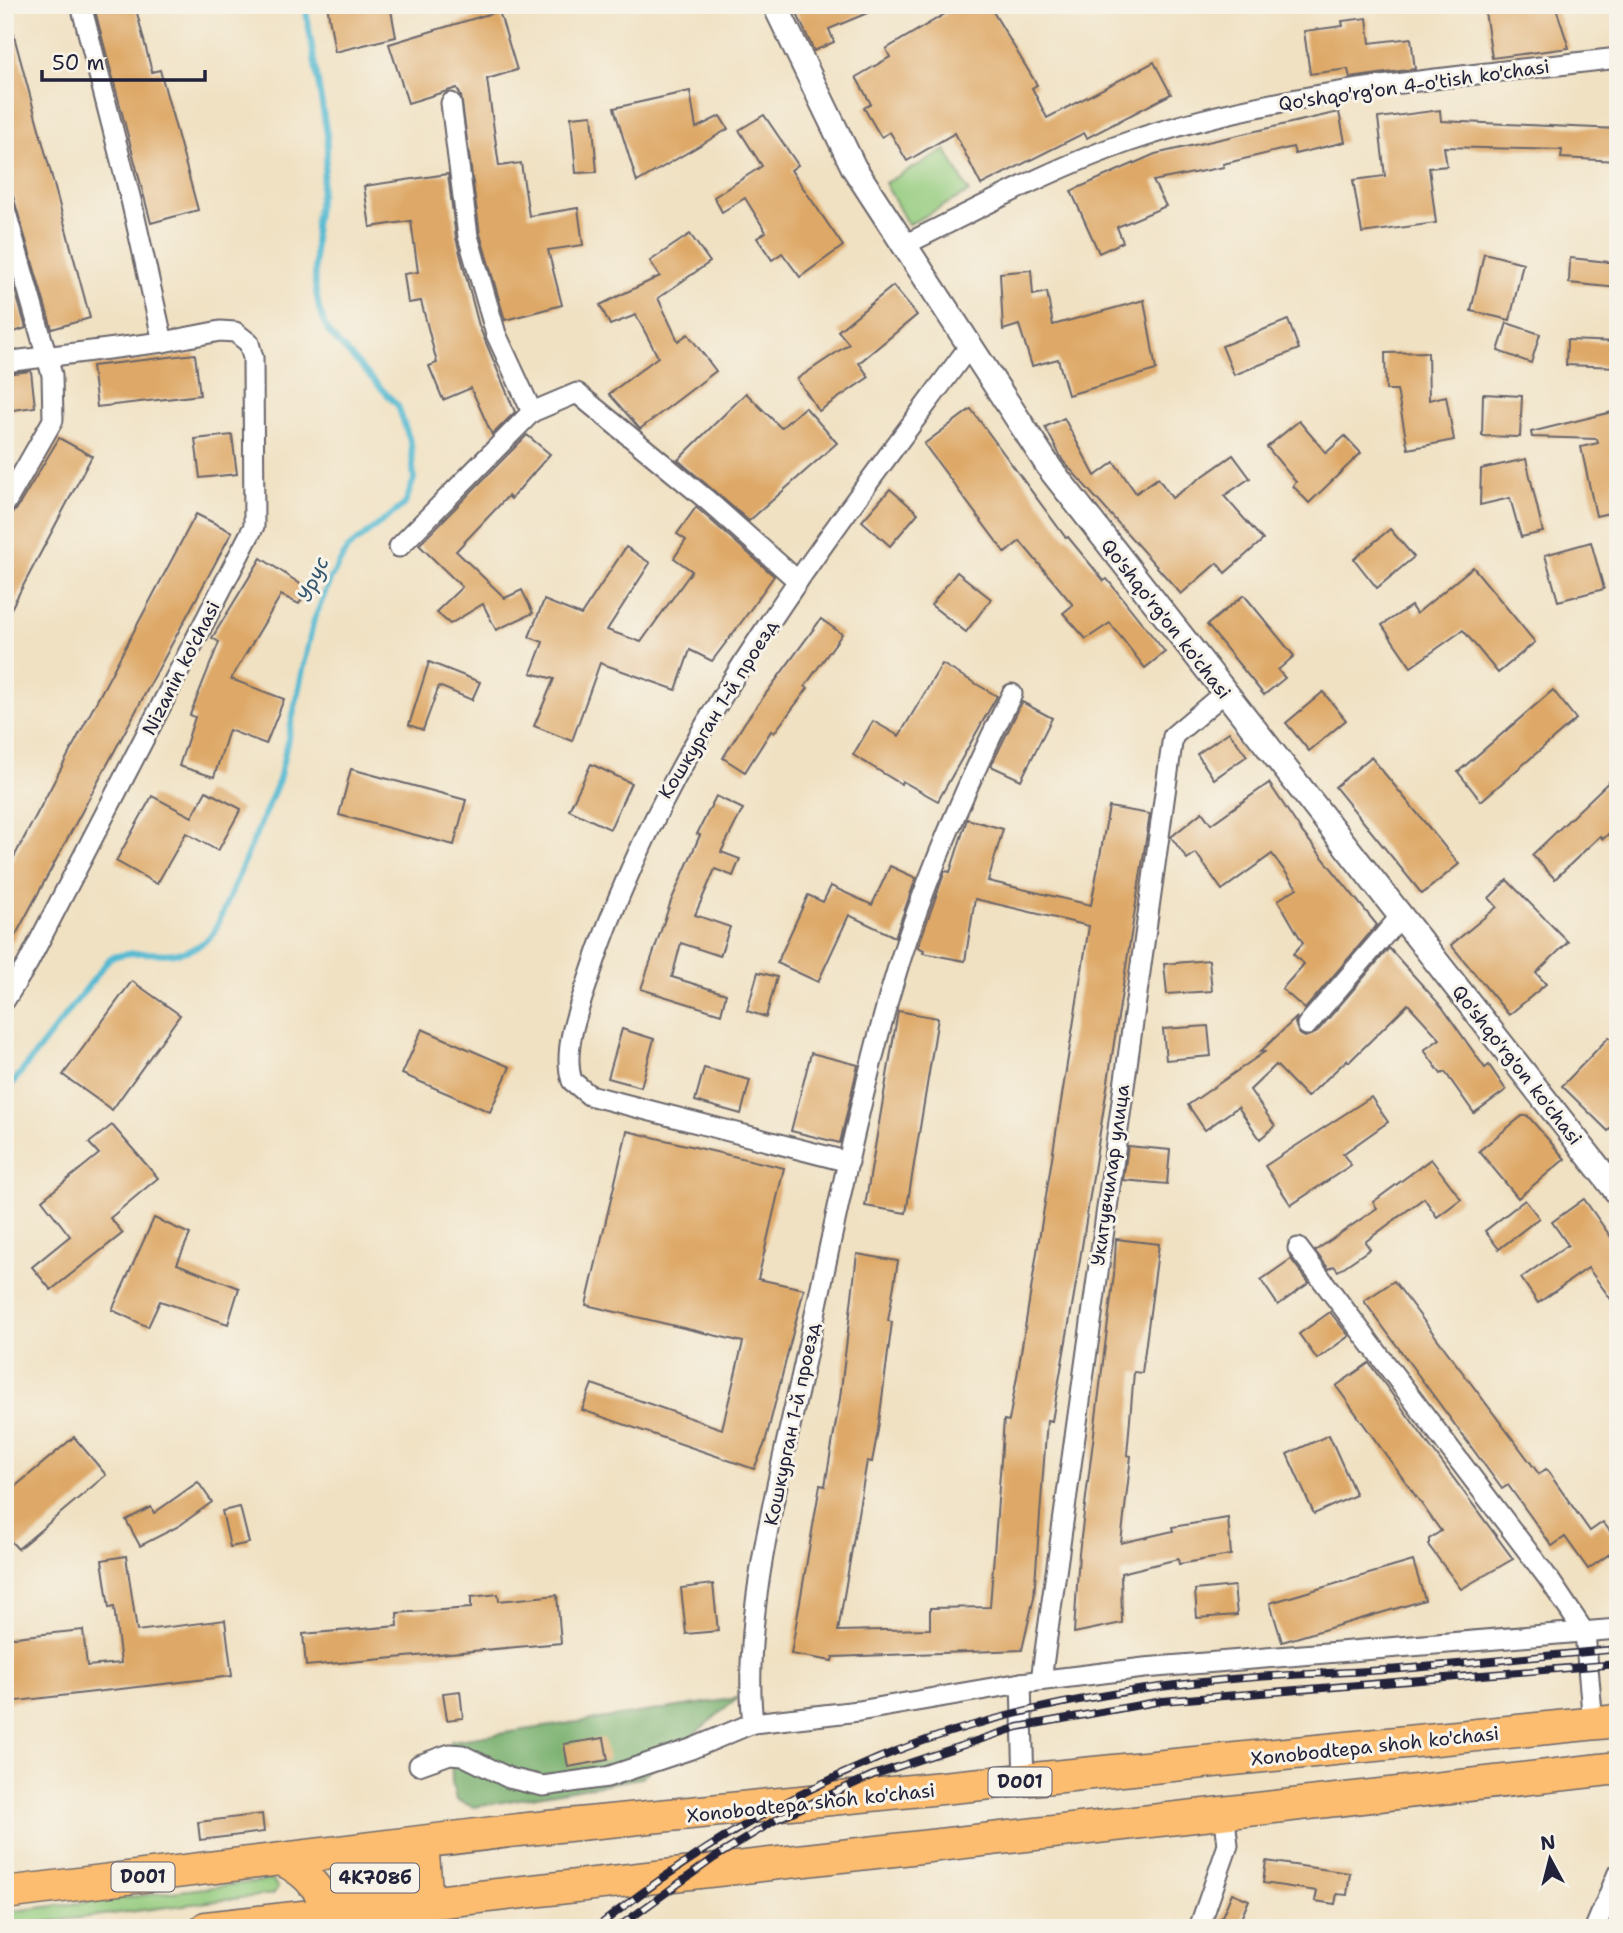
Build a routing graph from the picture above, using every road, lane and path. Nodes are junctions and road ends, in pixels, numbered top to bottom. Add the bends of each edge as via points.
1 (81, 5) edge
2 (775, 5) edge
3 (1618, 58) edge
4 (451, 103) dead end
5 (5, 209) edge
6 (902, 246) junction
7 (163, 342) junction
8 (971, 344) junction
9 (47, 359) junction
10 (5, 362) edge
11 (532, 412) junction
12 (5, 504) edge
13 (398, 547) dead end
14 (798, 581) junction
15 (1224, 693) junction
16 (1012, 694) dead end
17 (1399, 918) junction
18 (5, 1000) edge
19 (1307, 1025) dead end
20 (849, 1161) junction
21 (1618, 1193) edge
22 (1298, 1248) dead end
23 (1618, 1629) edge
24 (1585, 1633) junction
25 (1031, 1682) junction
26 (1605, 1722) edge
27 (753, 1723) junction
28 (419, 1765) dead end
29 (1618, 1768) edge
30 (1024, 1782) junction
31 (1224, 1811) junction
32 (423, 1842) junction
33 (281, 1860) junction
34 (1618, 1873) edge
35 (5, 1893) edge
36 (433, 1910) edge
37 (320, 1923) edge
38 (206, 1928) edge
39 (1199, 1928) edge
40 (1595, 1928) edge

1 - 7 street
2 - 6 street, Qo'shqo'rg'on ko'chasi via 854,168
3 - 6 street, Qo'shqo'rg'on 4-o'tish ko'chasi via 1318,94 1213,118 1086,159
4 - 11 street via 468,236 496,334
5 - 9 street
6 - 8 street, Qo'shqo'rg'on ko'chasi
7 - 9 street
7 - 18 street, Nizanin ko'chasi via 220,331 235,332 249,343 253,358 254,526
8 - 14 street, Кошкурган 1-й проезд
8 - 15 street, Qo'shqo'rg'on ko'chasi via 1051,470
9 - 10 street
9 - 12 street via 52,375 52,420
11 - 13 street
11 - 14 street via 577,393
14 - 20 street, Кошкурган 1-й проезд via 692,744 646,833 594,963 569,1066 576,1087 597,1098
15 - 17 street, Qo'shqo'rg'on ko'chasi
15 - 25 street, Укитувчилар улица via 1172,736
16 - 20 street, Кошкурган 1-й проезд via 970,776 906,944
17 - 19 street
17 - 21 street, Qo'shqo'rg'on ko'chasi
20 - 27 street, Кошкурган 1-й проезд via 772,1519 752,1637
22 - 24 street
23 - 24 street
24 - 25 street via 1144,1668
24 - 26 street
25 - 27 street via 859,1711
25 - 30 street, Укитувчилар улица
26 - 30 highway, Xonobodtepa shoh ko'chasi / D001
27 - 28 street via 607,1777 543,1786 509,1778 462,1755 450,1754
29 - 31 highway
30 - 32 highway, Xonobodtepa shoh ko'chasi / D001
31 - 36 highway
31 - 39 street via 1228,1845
32 - 33 highway, Xonobodtepa shoh ko'chasi / D001
32 - 36 main road
32 - 37 main road, 4К708б
33 - 35 highway, Xonobodtepa shoh ko'chasi / D001
33 - 37 main road, 4К708б via 312,1882
34 - 40 street
36 - 37 highway
37 - 38 highway

